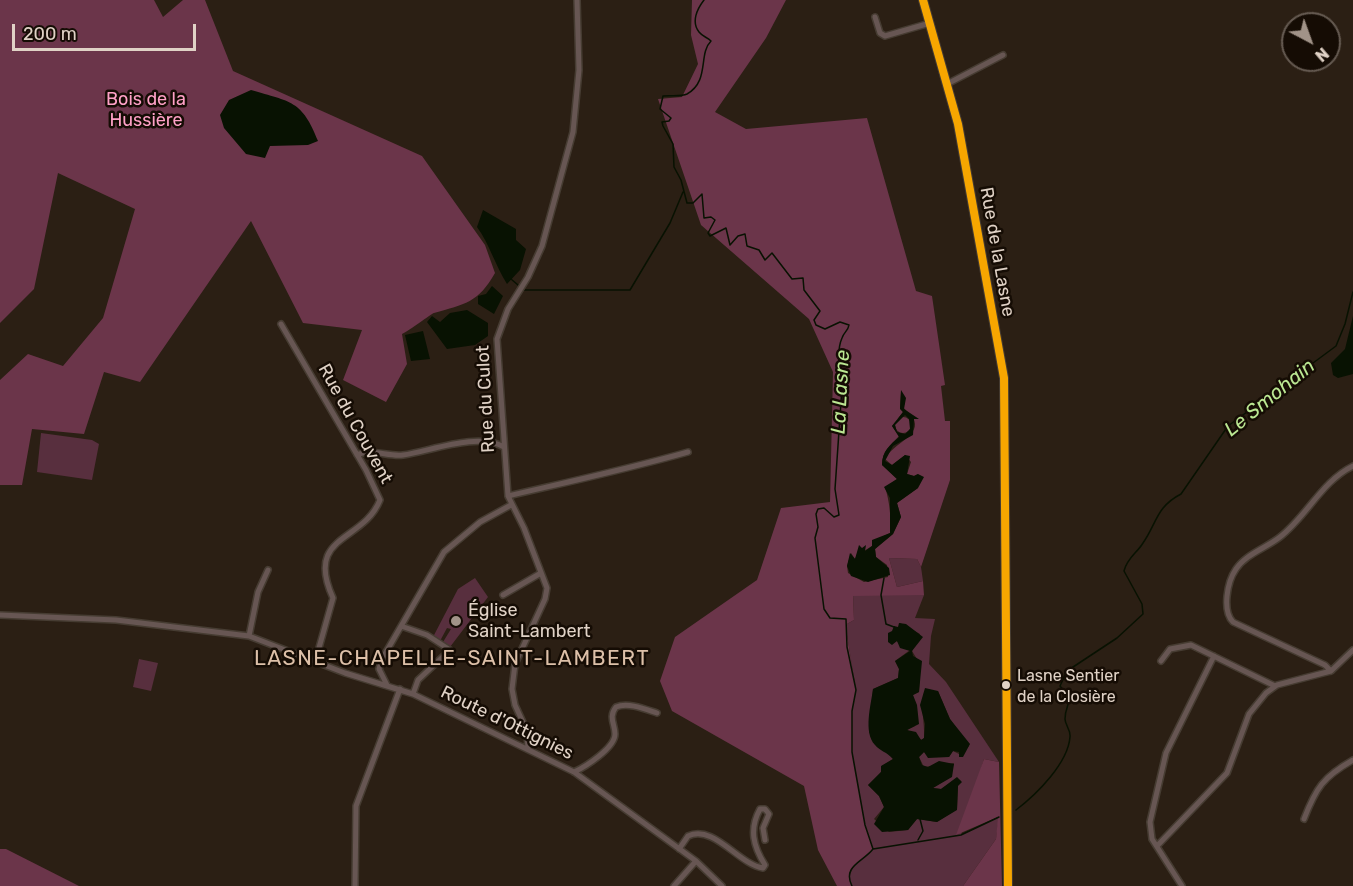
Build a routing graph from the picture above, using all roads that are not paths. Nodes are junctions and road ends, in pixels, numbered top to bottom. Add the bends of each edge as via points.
1 (577, 0) edge
2 (923, 0) edge
3 (875, 17) dead end
4 (930, 23) junction
5 (1003, 55) dead end
6 (947, 84) junction
7 (280, 324) dead end
8 (504, 447) junction
9 (688, 452) dead end
10 (357, 454) junction
11 (1353, 466) edge
12 (508, 496) junction
13 (511, 505) junction
14 (268, 570) dead end
15 (541, 573) junction
16 (503, 595) dead end
17 (0, 615) edge
18 (401, 626) junction
19 (249, 636) junction
20 (1352, 654) edge
21 (1214, 656) junction
22 (1161, 661) dead end
23 (315, 662) junction
24 (379, 669) junction
25 (1331, 672) junction
26 (372, 681) junction
27 (387, 685) junction
28 (1275, 686) junction
29 (399, 689) junction
30 (413, 693) junction
31 (657, 713) dead end
32 (528, 749) junction
33 (1353, 760) edge
34 (574, 772) junction
35 (1304, 819) dead end
36 (765, 840) dead end
37 (1156, 846) junction
38 (679, 849) junction
39 (696, 861) junction
40 (355, 886) edge
41 (674, 886) edge
42 (722, 886) edge
43 (1008, 886) edge
44 (1182, 886) edge

1 - 8 street, Rue du Culot via 579,70 573,132 542,246 498,332
2 - 4 street, Rue de la Lasne
3 - 4 street via 880,33 885,36
4 - 6 street, Rue de la Lasne
5 - 6 street
6 - 43 street, Rue de la Lasne via 973,198 1006,393
7 - 10 street, Rue du Couvent
8 - 10 street via 488,441 440,446 400,456
8 - 12 street, Rue du Culot
9 - 12 street via 612,474 573,479
10 - 23 street, Rue du Couvent via 380,500 371,519 340,538 327,558 324,579 333,598
11 - 25 street via 1325,488 1280,537 1239,565 1228,597 1228,613 1233,622 1325,665
12 - 13 street, Rue du Culot
13 - 15 street, Rue du Culot
13 - 18 street via 480,522 444,552
14 - 19 street via 258,592
15 - 16 street
15 - 32 street, Rue du Culot via 547,588 545,599 515,664 512,692 527,731
17 - 19 street, Route d'Ottignies via 116,620
18 - 24 street
18 - 30 street via 428,635 450,650 418,680
19 - 23 street, Route d'Ottignies
20 - 25 street
21 - 22 street via 1185,644 1170,650
21 - 28 street
21 - 37 street via 1166,753 1150,822 1149,832
23 - 26 street, Route d'Ottignies
24 - 26 street
24 - 27 street
25 - 28 street
26 - 27 street, Route d'Ottignies
27 - 29 street, Route d'Ottignies
28 - 37 street via 1249,714 1227,773
29 - 30 street, Route d'Ottignies
29 - 40 street via 356,806
30 - 32 street, Route d'Ottignies
31 - 34 street via 616,707 611,718 615,735 612,744
32 - 34 street, Route d'Ottignies
33 - 35 street via 1319,785
34 - 38 street, Route d'Ottignies
36 - 38 street via 763,828 769,814 760,809 754,820 753,838 763,868 702,833 688,836
37 - 44 street
38 - 39 street, Route d'Ottignies
39 - 41 street
39 - 42 street, Route d'Ottignies

